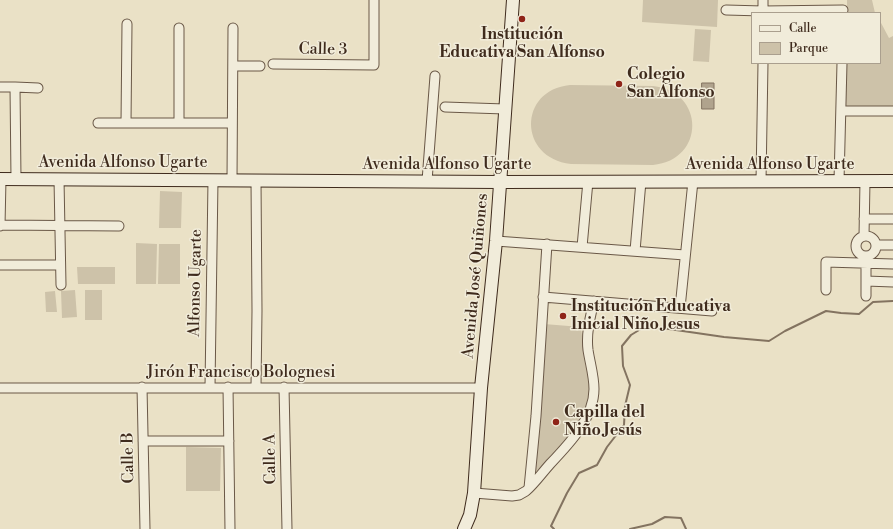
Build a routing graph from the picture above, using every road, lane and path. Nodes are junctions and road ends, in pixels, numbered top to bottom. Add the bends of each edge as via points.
1 (374, 0) edge
2 (513, 0) edge
3 (763, 0) edge
4 (843, 0) edge
5 (726, 10) dead end
6 (763, 12) edge
7 (843, 12) edge
8 (127, 24) dead end
9 (180, 28) dead end
10 (233, 28) dead end
11 (273, 64) dead end
12 (763, 64) edge
13 (842, 64) edge
14 (232, 66) junction
15 (260, 66) dead end
16 (435, 76) dead end
17 (0, 87) edge
18 (16, 87) junction
19 (38, 88) dead end
20 (445, 107) dead end
21 (505, 109) junction
22 (841, 111) junction
23 (893, 111) edge
24 (98, 123) dead end
25 (126, 123) junction
26 (179, 123) junction
27 (232, 123) junction
28 (1, 179) edge
29 (16, 179) junction
30 (59, 179) junction
31 (213, 180) junction
32 (232, 180) junction
33 (256, 180) junction
34 (427, 181) junction
35 (641, 181) junction
36 (693, 181) junction
37 (761, 181) junction
38 (839, 181) junction
39 (865, 181) junction
40 (893, 181) edge
41 (500, 182) junction
42 (588, 182) junction
43 (864, 219) junction
44 (893, 219) edge
45 (0, 226) edge
46 (60, 226) junction
47 (120, 226) dead end
48 (864, 236) junction
49 (496, 240) junction
50 (547, 244) junction
51 (876, 245) junction
52 (893, 245) edge
53 (582, 247) junction
54 (635, 251) junction
55 (685, 255) junction
56 (866, 259) junction
57 (893, 264) edge
58 (0, 265) edge
59 (60, 265) junction
60 (866, 281) junction
61 (893, 282) edge
62 (61, 285) dead end
63 (826, 290) dead end
64 (866, 296) dead end
65 (543, 297) junction
66 (594, 302) junction
67 (680, 308) junction
68 (712, 311) dead end
69 (210, 387) junction
70 (228, 387) junction
71 (256, 387) junction
72 (284, 387) junction
73 (0, 388) edge
74 (142, 388) junction
75 (481, 388) junction
76 (143, 441) junction
77 (228, 441) junction
78 (529, 488) junction
79 (474, 493) junction
80 (145, 529) edge
81 (230, 529) edge
82 (287, 529) edge
83 (464, 529) edge

1 - 11 street, Calle 3 via 374,66
2 - 21 street, Avenida José Quiñones
3 - 6 street
4 - 7 street
5 - 6 street
6 - 7 street
8 - 25 street
9 - 26 street
10 - 14 street
12 - 37 street
13 - 22 street
14 - 15 street
14 - 27 street
16 - 34 street
17 - 18 street
18 - 19 street
18 - 29 street
20 - 21 street
21 - 41 street, Avenida José Quiñones
22 - 23 street
22 - 38 street
24 - 25 street
25 - 26 street
26 - 27 street
27 - 32 street
28 - 29 street, Avenida Alfonso Ugarte
28 - 45 street
29 - 30 street, Avenida Alfonso Ugarte
30 - 31 street, Avenida Alfonso Ugarte
30 - 46 street
31 - 32 street, Avenida Alfonso Ugarte
31 - 69 street, Alfonso Ugarte
32 - 33 street, Avenida Alfonso Ugarte
33 - 34 street, Avenida Alfonso Ugarte
33 - 71 street
34 - 41 street, Avenida Alfonso Ugarte
35 - 36 street, Avenida Alfonso Ugarte
35 - 42 street, Avenida Alfonso Ugarte
35 - 54 street
36 - 37 street, Avenida Alfonso Ugarte
36 - 55 street
37 - 38 street, Avenida Alfonso Ugarte
38 - 39 street, Avenida Alfonso Ugarte
39 - 40 street, Avenida Alfonso Ugarte
39 - 43 street
41 - 42 street, Avenida Alfonso Ugarte
41 - 49 street, Avenida José Quiñones
42 - 53 street
43 - 44 street
43 - 48 street
45 - 46 street
46 - 47 street
46 - 59 street
48 - 51 street via 873,239
48 - 56 street via 858,239 856,248
49 - 50 street
49 - 75 street, Avenida José Quiñones
50 - 53 street
50 - 65 street
51 - 52 street
51 - 56 street
53 - 54 street
54 - 55 street
55 - 67 street
56 - 57 street
56 - 60 street
56 - 63 street via 826,262
58 - 59 street
59 - 62 street
60 - 61 street
60 - 64 street
65 - 66 street
65 - 78 street
66 - 67 street
66 - 78 street via 588,328 588,350 594,380 593,401 573,439
67 - 68 street
69 - 70 street, Jirón Francisco Bolognesi
69 - 74 street, Jirón Francisco Bolognesi
70 - 71 street, Jirón Francisco Bolognesi
70 - 77 street
71 - 72 street, Jirón Francisco Bolognesi
72 - 75 street, Jirón Francisco Bolognesi
72 - 82 street, Calle A
73 - 74 street, Jirón Francisco Bolognesi
74 - 76 street, Calle B
75 - 79 street, Avenida José Quiñones
76 - 77 street
76 - 80 street, Calle B
77 - 81 street
78 - 79 street via 519,495 512,496
79 - 83 street, Avenida José Quiñones via 470,515

